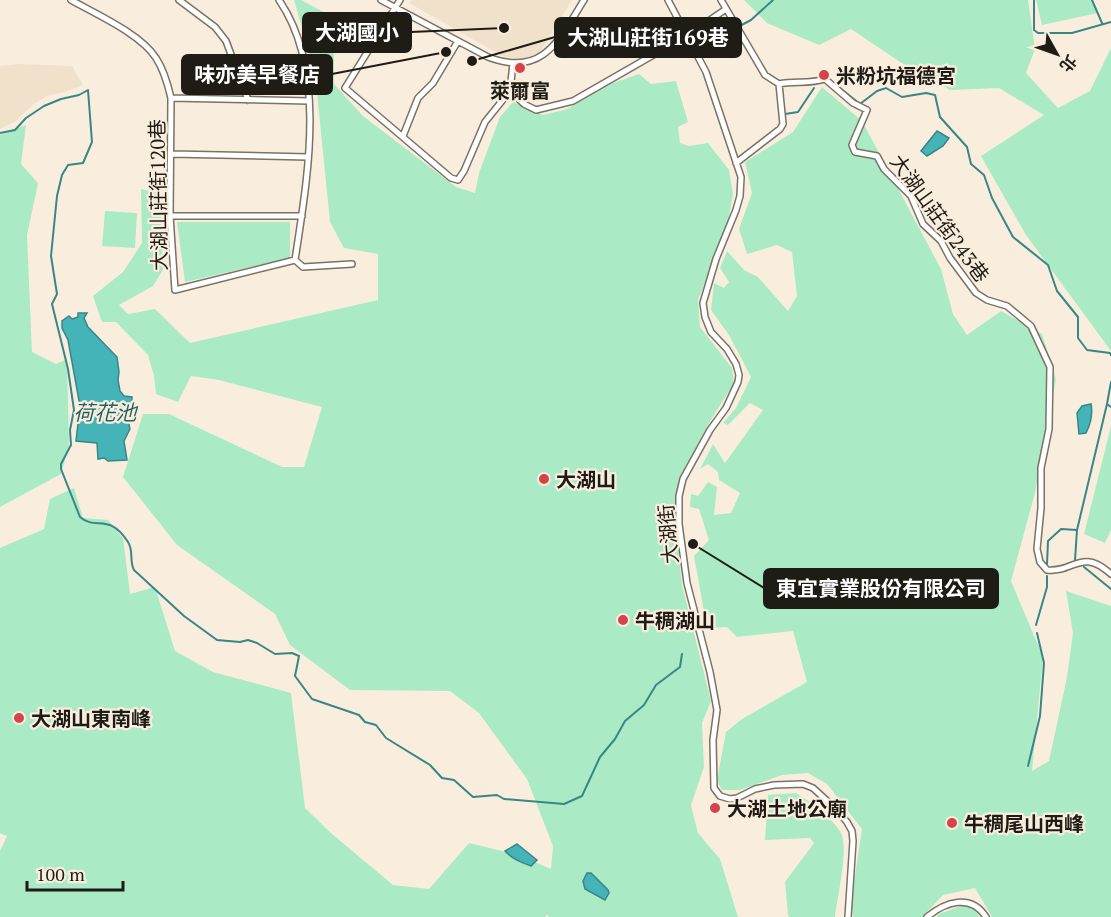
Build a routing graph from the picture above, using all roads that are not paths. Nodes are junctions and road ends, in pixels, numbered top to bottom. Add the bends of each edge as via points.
1 (71, 0) edge
2 (179, 0) edge
3 (279, 0) edge
4 (381, 0) edge
5 (400, 0) edge
6 (584, 0) edge
7 (668, 0) edge
8 (721, 0) edge
9 (394, 8) junction
10 (726, 9) junction
11 (688, 35) junction
12 (458, 41) junction
13 (513, 63) junction
14 (780, 84) junction
15 (510, 91) junction
16 (171, 98) junction
17 (248, 100) junction
18 (309, 101) junction
19 (402, 136) junction
20 (172, 154) junction
21 (308, 157) junction
22 (736, 163) junction
23 (170, 216) junction
24 (302, 216) junction
25 (295, 260) junction
26 (352, 264) dead end
27 (1111, 574) edge
28 (848, 917) edge
29 (927, 917) edge
30 (986, 917) edge

1 - 16 street, 大湖山莊街120巷 via 131,34 156,57
2 - 17 street via 215,27 226,41
3 - 18 street via 298,38
4 - 9 street
5 - 9 street
6 - 13 street via 550,51 529,62
7 - 11 street
8 - 10 street
9 - 12 street
9 - 19 street via 345,88
10 - 11 street
10 - 14 street via 765,75
11 - 15 street via 573,100 536,110
11 - 22 street via 706,72
12 - 13 street via 489,57
12 - 19 street via 433,83 418,98
13 - 15 street
14 - 22 street via 783,124
14 - 27 street, 大湖山莊街243巷 via 825,79 853,104 867,110 852,145 855,152 877,156 884,169 911,196 923,224 941,241 976,293 1007,306 1031,326 1051,374 1049,429 1041,468 1037,549 1040,562 1047,570 1056,571 1076,562 1090,562
15 - 19 street via 485,122 458,180
16 - 17 street
16 - 20 street, 大湖山莊街120巷
17 - 18 street
18 - 21 street
20 - 21 street
20 - 23 street, 大湖山莊街120巷
21 - 24 street
22 - 28 street, 大湖街 via 741,177 740,196 703,303 711,332 727,349 740,375 726,408 683,479 679,496 687,583 717,710 714,788 720,796 730,799 755,789 802,783 825,798 852,831
23 - 24 street
23 - 25 street, 大湖山莊街120巷 via 175,290
24 - 25 street
25 - 26 street, 大湖山莊街120巷 via 303,267
29 - 30 street via 946,905 962,902 976,906

